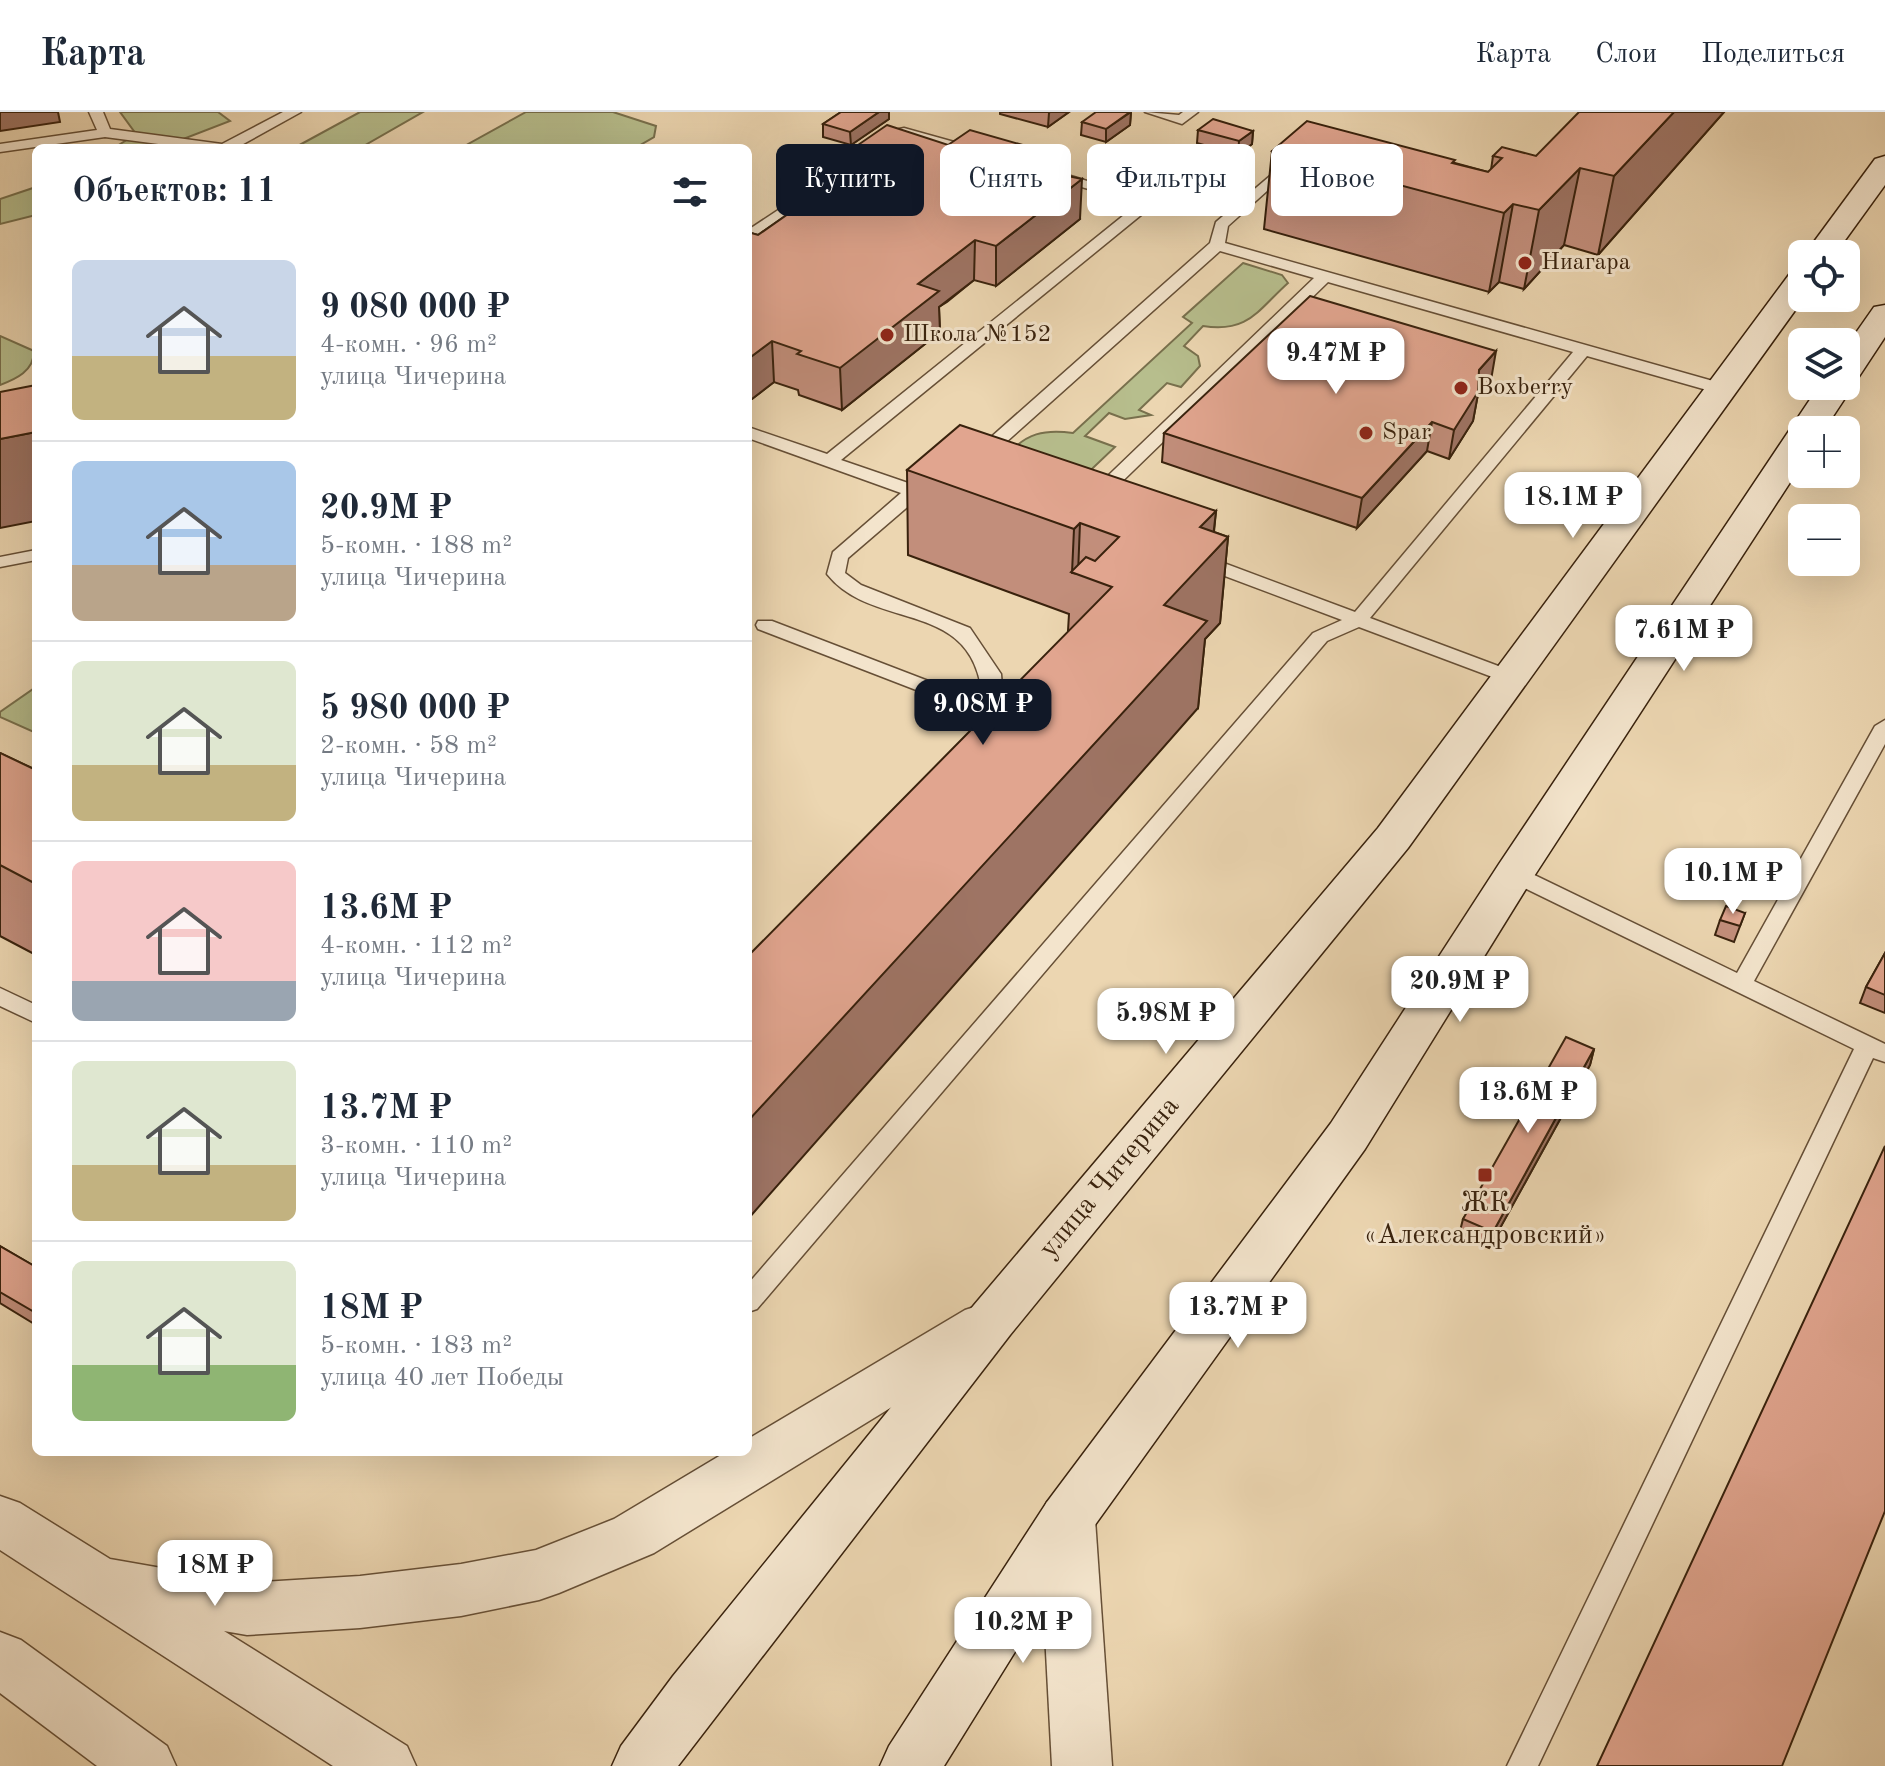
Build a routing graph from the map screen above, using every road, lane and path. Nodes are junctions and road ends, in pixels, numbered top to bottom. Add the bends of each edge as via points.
1 (96, 112) edge
2 (294, 112) edge
3 (1152, 112) edge
4 (1191, 112) edge
5 (105, 133) junction
6 (887, 140) edge
7 (192, 144) edge
8 (231, 144) edge
9 (946, 144) edge
10 (0, 148) edge
11 (1885, 165) edge
12 (1271, 178) edge
13 (1071, 179) edge
14 (778, 216) edge
15 (752, 234) edge
16 (1830, 240) edge
17 (1217, 245) junction
18 (1325, 276) junction
19 (1788, 298) edge
20 (1880, 331) edge
21 (1585, 348) junction
22 (1860, 355) edge
23 (1721, 389) junction
24 (752, 433) edge
25 (1788, 459) edge
26 (829, 461) junction
27 (913, 491) junction
28 (1080, 513) edge
29 (1182, 553) edge
30 (32, 556) edge
31 (0, 562) edge
32 (1357, 621) junction
33 (765, 625) dead end
34 (1510, 677) junction
35 (994, 713) junction
36 (1885, 726) edge
37 (972, 736) edge
38 (1514, 874) junction
39 (1741, 985) junction
40 (0, 996) edge
41 (32, 1013) edge
42 (1876, 1050) edge
43 (752, 1297) edge
44 (992, 1320) junction
45 (1067, 1519) junction
46 (0, 1520) edge
47 (99, 1583) junction
48 (0, 1659) edge
49 (146, 1766) edge
50 (386, 1766) edge
51 (642, 1766) edge
52 (910, 1766) edge
53 (1082, 1766) edge
54 (1522, 1766) edge

1 - 5 lane
2 - 8 lane
3 - 4 lane via 1182,120
5 - 7 lane
5 - 10 lane
6 - 9 lane via 900,131
11 - 16 main road
12 - 17 lane via 1221,225
13 - 26 lane via 1150,202
14 - 15 lane
17 - 18 lane
17 - 27 lane via 955,474 935,477
18 - 21 lane
18 - 28 lane
19 - 23 main road, улица Чичерина
20 - 22 main road
21 - 23 lane
21 - 32 lane
23 - 34 main road, улица Чичерина
24 - 26 lane
25 - 38 main road
26 - 27 lane
27 - 35 lane via 839,556 836,574 854,589 963,632 991,674
29 - 32 lane
30 - 31 lane
32 - 34 lane
32 - 43 lane via 1320,637
33 - 35 lane
34 - 44 main road, улица Чичерина via 1393,838
35 - 37 lane
36 - 39 lane
38 - 39 lane
38 - 45 main road via 1348,1136
39 - 42 lane
40 - 41 lane
42 - 54 lane
44 - 47 main road via 634,1536 539,1575 360,1602 247,1609
44 - 51 main road, улица Чичерина
45 - 52 main road
45 - 53 main road
46 - 47 main road
47 - 50 main road
48 - 49 main road

